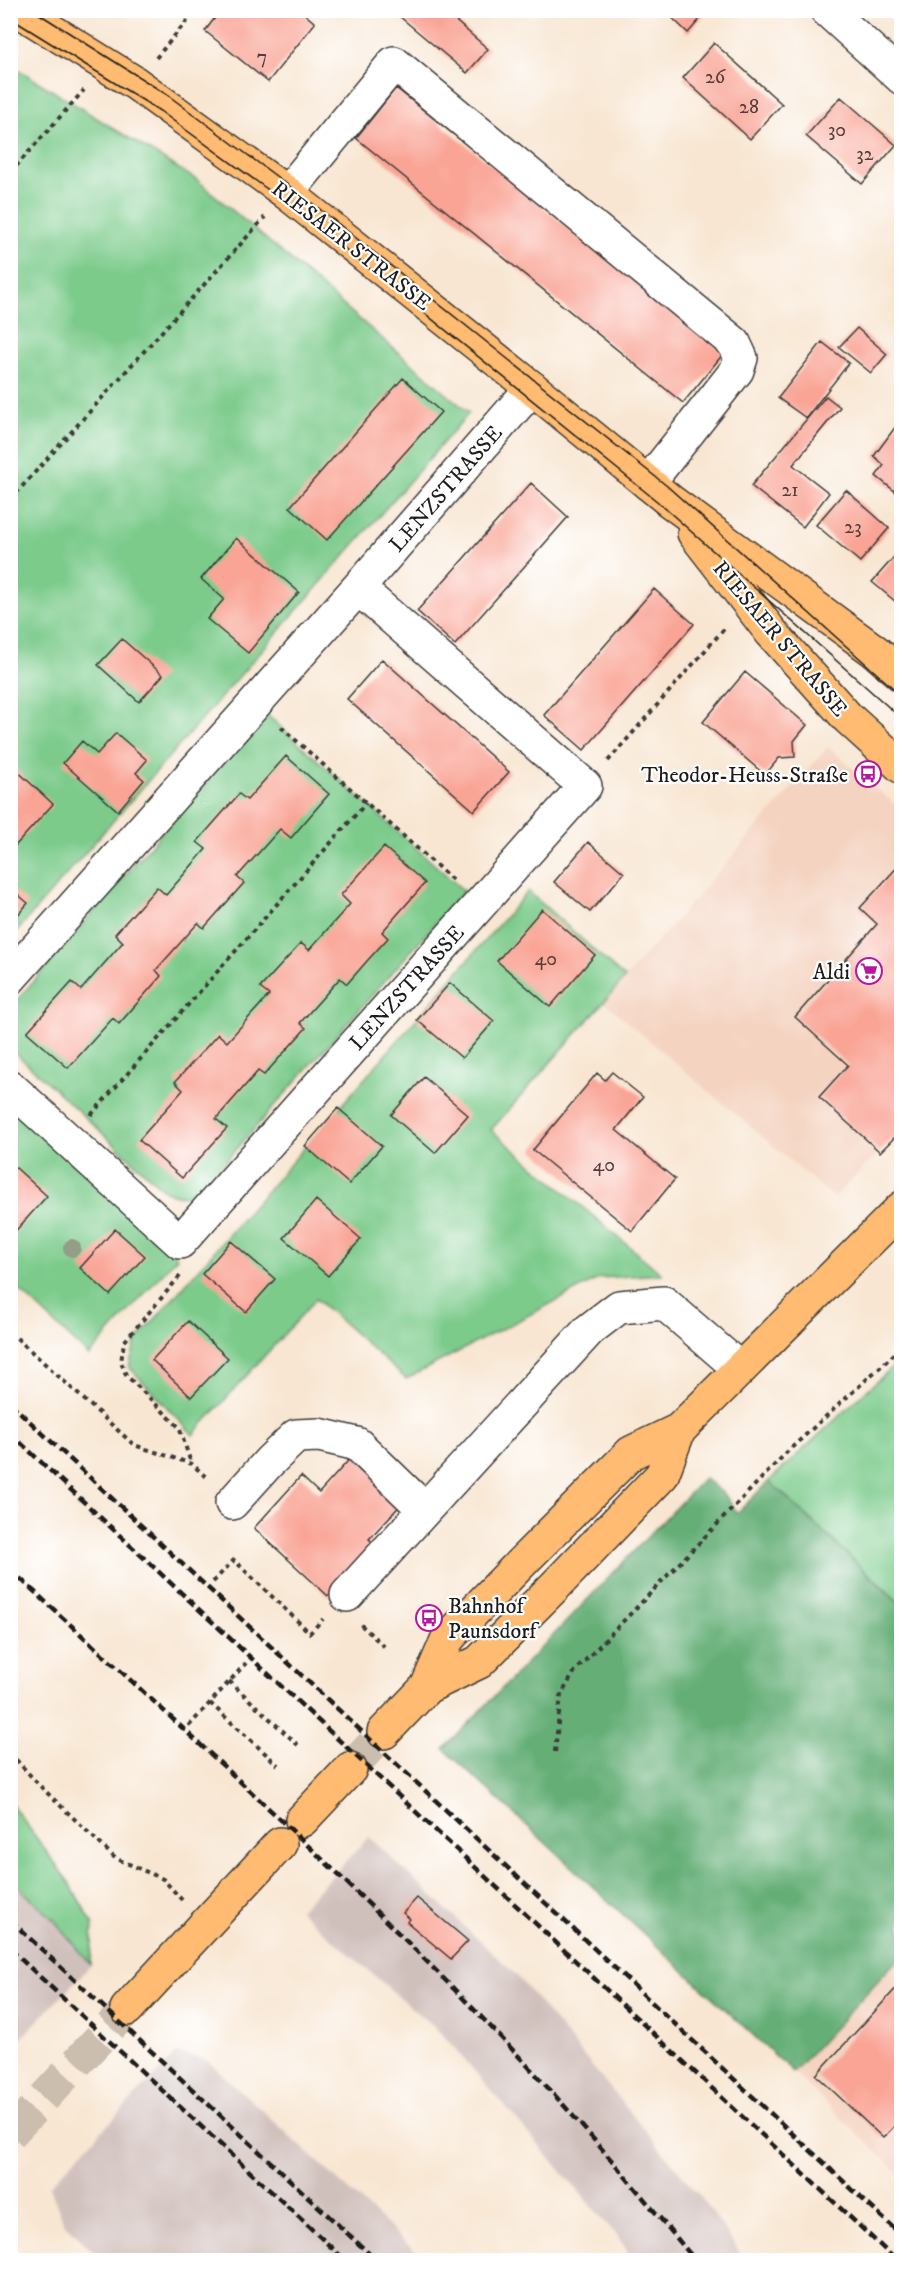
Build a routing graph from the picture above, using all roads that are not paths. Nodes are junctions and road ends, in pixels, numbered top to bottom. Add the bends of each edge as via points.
1 (18, 10) edge
2 (827, 10) edge
3 (902, 78) edge
4 (287, 193) junction
5 (532, 388) junction
6 (659, 492) junction
7 (358, 588) junction
8 (902, 675) edge
9 (902, 767) edge
10 (10, 978) edge
11 (10, 1087) edge
12 (902, 1209) edge
13 (739, 1368) junction
14 (232, 1503) road end
15 (424, 1509) junction
16 (347, 1595) road end
17 (384, 1732) tunnel mouth
18 (350, 1769) tunnel mouth
19 (302, 1820) dead end
20 (280, 1844) dead end
21 (127, 2009) tunnel mouth

1 - 4 main road, RIESAER STRASSE via 135,83
2 - 3 street
4 - 5 main road, RIESAER STRASSE
4 - 6 street via 394,63 734,344 741,357 737,370
5 - 6 main road, RIESAER STRASSE
5 - 7 street, LENZSTRASSE
6 - 8 main road, RIESAER STRASSE
6 - 9 main road, RIESAER STRASSE via 771,632 848,718
7 - 10 street, LENZSTRASSE
7 - 11 street, LENZSTRASSE via 585,786 180,1242
12 - 13 main road
13 - 15 street via 664,1303 619,1307 589,1330
13 - 17 main road via 679,1430 662,1475 555,1586 479,1662 427,1687
14 - 15 street via 296,1436 319,1435 357,1444
15 - 16 street
18 - 19 main road
20 - 21 main road

